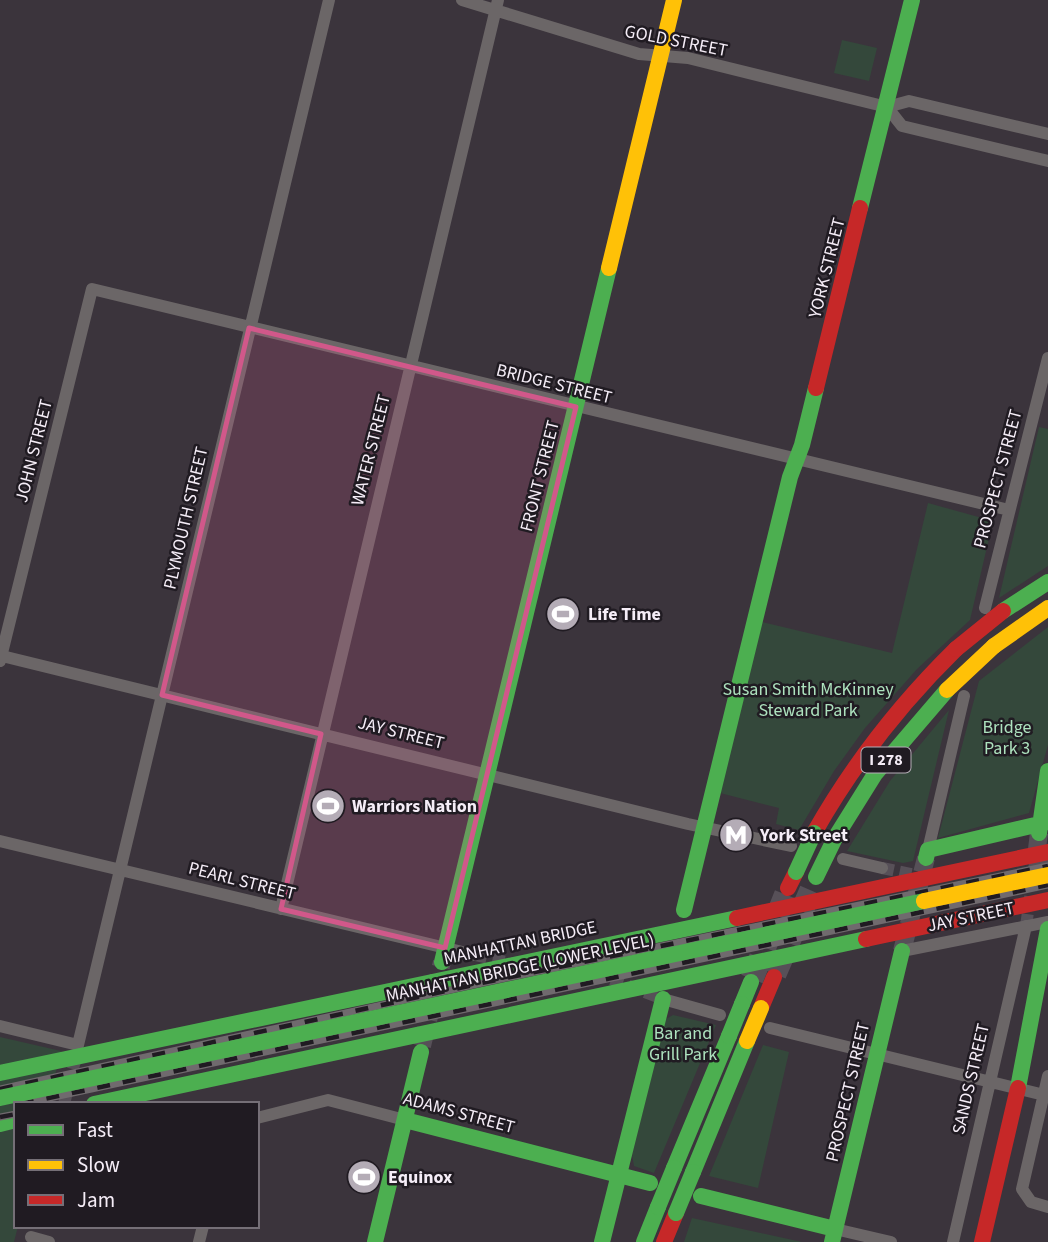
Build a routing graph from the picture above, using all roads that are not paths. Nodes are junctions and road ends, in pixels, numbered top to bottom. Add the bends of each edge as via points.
1 (329, 0) edge
2 (462, 0) edge
3 (674, 0) edge
4 (912, 0) edge
5 (497, 5) edge
6 (661, 56) junction
7 (887, 107) junction
8 (1048, 134) edge
9 (1048, 161) edge
10 (92, 289) joint
11 (249, 328) junction
12 (1048, 359) edge
13 (410, 366) junction
14 (576, 407) junction
15 (796, 460) junction
16 (1009, 510) junction
17 (1048, 582) edge
18 (985, 608) dead end
19 (1048, 608) edge
20 (1, 659) edge
21 (162, 695) junction
22 (964, 696) dead end
23 (321, 734) junction
24 (1048, 771) edge
25 (486, 774) junction
26 (1042, 826) edge
27 (704, 827) junction
28 (0, 841) edge
29 (791, 846) dead end
30 (1048, 852) edge
31 (927, 854) joint
32 (843, 859) dead end
33 (882, 868) tunnel mouth
34 (121, 870) junction
35 (1048, 875) edge
36 (815, 880) tunnel mouth
37 (788, 888) tunnel mouth
38 (1048, 900) edge
39 (281, 909) junction
40 (684, 910) dead end
41 (1048, 922) edge
42 (1026, 926) junction
43 (1048, 929) edge
44 (902, 951) joint
45 (444, 955) junction
46 (475, 956) tunnel mouth
47 (774, 977) tunnel mouth
48 (751, 982) tunnel mouth
49 (663, 999) joint
50 (720, 1015) dead end
51 (0, 1026) edge
52 (770, 1028) dead end
53 (421, 1052) tunnel mouth
54 (877, 1054) junction
55 (0, 1073) edge
56 (1048, 1076) edge
57 (990, 1082) junction
58 (1018, 1088) junction
59 (1046, 1095) edge
60 (0, 1098) edge
61 (103, 1102) edge
62 (259, 1117) edge
63 (405, 1120) junction
64 (619, 1175) junction
65 (650, 1183) dead end
66 (701, 1196) dead end
67 (1048, 1207) edge
68 (31, 1235) edge
69 (833, 1236) edge
70 (49, 1242) edge
71 (375, 1242) edge
72 (602, 1242) edge
73 (644, 1242) edge
74 (664, 1242) edge
75 (891, 1242) edge
76 (953, 1242) edge
77 (982, 1242) edge

1 - 11 street, PLYMOUTH STREET
2 - 5 street, GOLD STREET
3 - 6 main road, FRONT STREET
4 - 7 main road, YORK STREET
5 - 6 street, GOLD STREET via 639,54
5 - 13 street, WATER STREET
6 - 7 street, GOLD STREET via 688,58
6 - 14 main road, FRONT STREET
7 - 8 street, GOLD STREET via 909,101
7 - 9 street, GOLD STREET via 902,126
7 - 15 main road, YORK STREET
10 - 11 street, BRIDGE STREET
10 - 20 street, JOHN STREET
11 - 13 street, BRIDGE STREET
11 - 21 street, PLYMOUTH STREET
12 - 16 street, PROSPECT STREET
13 - 14 street, BRIDGE STREET
13 - 23 street, WATER STREET
14 - 15 street, BRIDGE STREET
14 - 25 main road, FRONT STREET
15 - 16 street, BRIDGE STREET
15 - 27 main road, YORK STREET
16 - 18 street, PROSPECT STREET
17 - 37 main road, I 278, bridge via 956,649 877,735 814,833
19 - 36 main road, I 278, bridge via 995,646 947,690 875,774
20 - 21 street, JAY STREET
21 - 23 street, JAY STREET
21 - 34 street, PLYMOUTH STREET
22 - 31 street
23 - 25 street, JAY STREET
23 - 39 street, WATER STREET
24 - 26 main road
25 - 27 street, JAY STREET
25 - 45 main road, FRONT STREET
26 - 31 main road
27 - 29 street, JAY STREET
27 - 40 main road, YORK STREET
28 - 34 street, PEARL STREET
30 - 55 main road, MANHATTAN BRIDGE, bridge
32 - 33 street
34 - 39 street, PEARL STREET
34 - 51 street, PLYMOUTH STREET via 78,1045
35 - 60 main road, MANHATTAN BRIDGE (LOWER LEVEL), bridge
38 - 61 main road, bridge
39 - 45 street, PEARL STREET
41 - 42 street, JAY STREET
42 - 44 street, JAY STREET
42 - 57 street, SANDS STREET
43 - 58 main road
44 - 54 main road, PROSPECT STREET
45 - 46 street, PEARL STREET
47 - 74 main road, bridge
48 - 73 main road, bridge
49 - 50 street
49 - 64 main road
52 - 54 street
53 - 63 main road
54 - 57 street
54 - 69 main road, PROSPECT STREET
56 - 59 street
57 - 58 street
57 - 76 street, SANDS STREET
58 - 59 street
58 - 77 main road
59 - 67 street via 1023,1183 1026,1198
62 - 63 street, ADAMS STREET via 328,1100
63 - 64 main road, ADAMS STREET
63 - 71 main road
64 - 65 main road, ADAMS STREET
64 - 72 main road
66 - 69 main road
68 - 70 street
69 - 75 street

